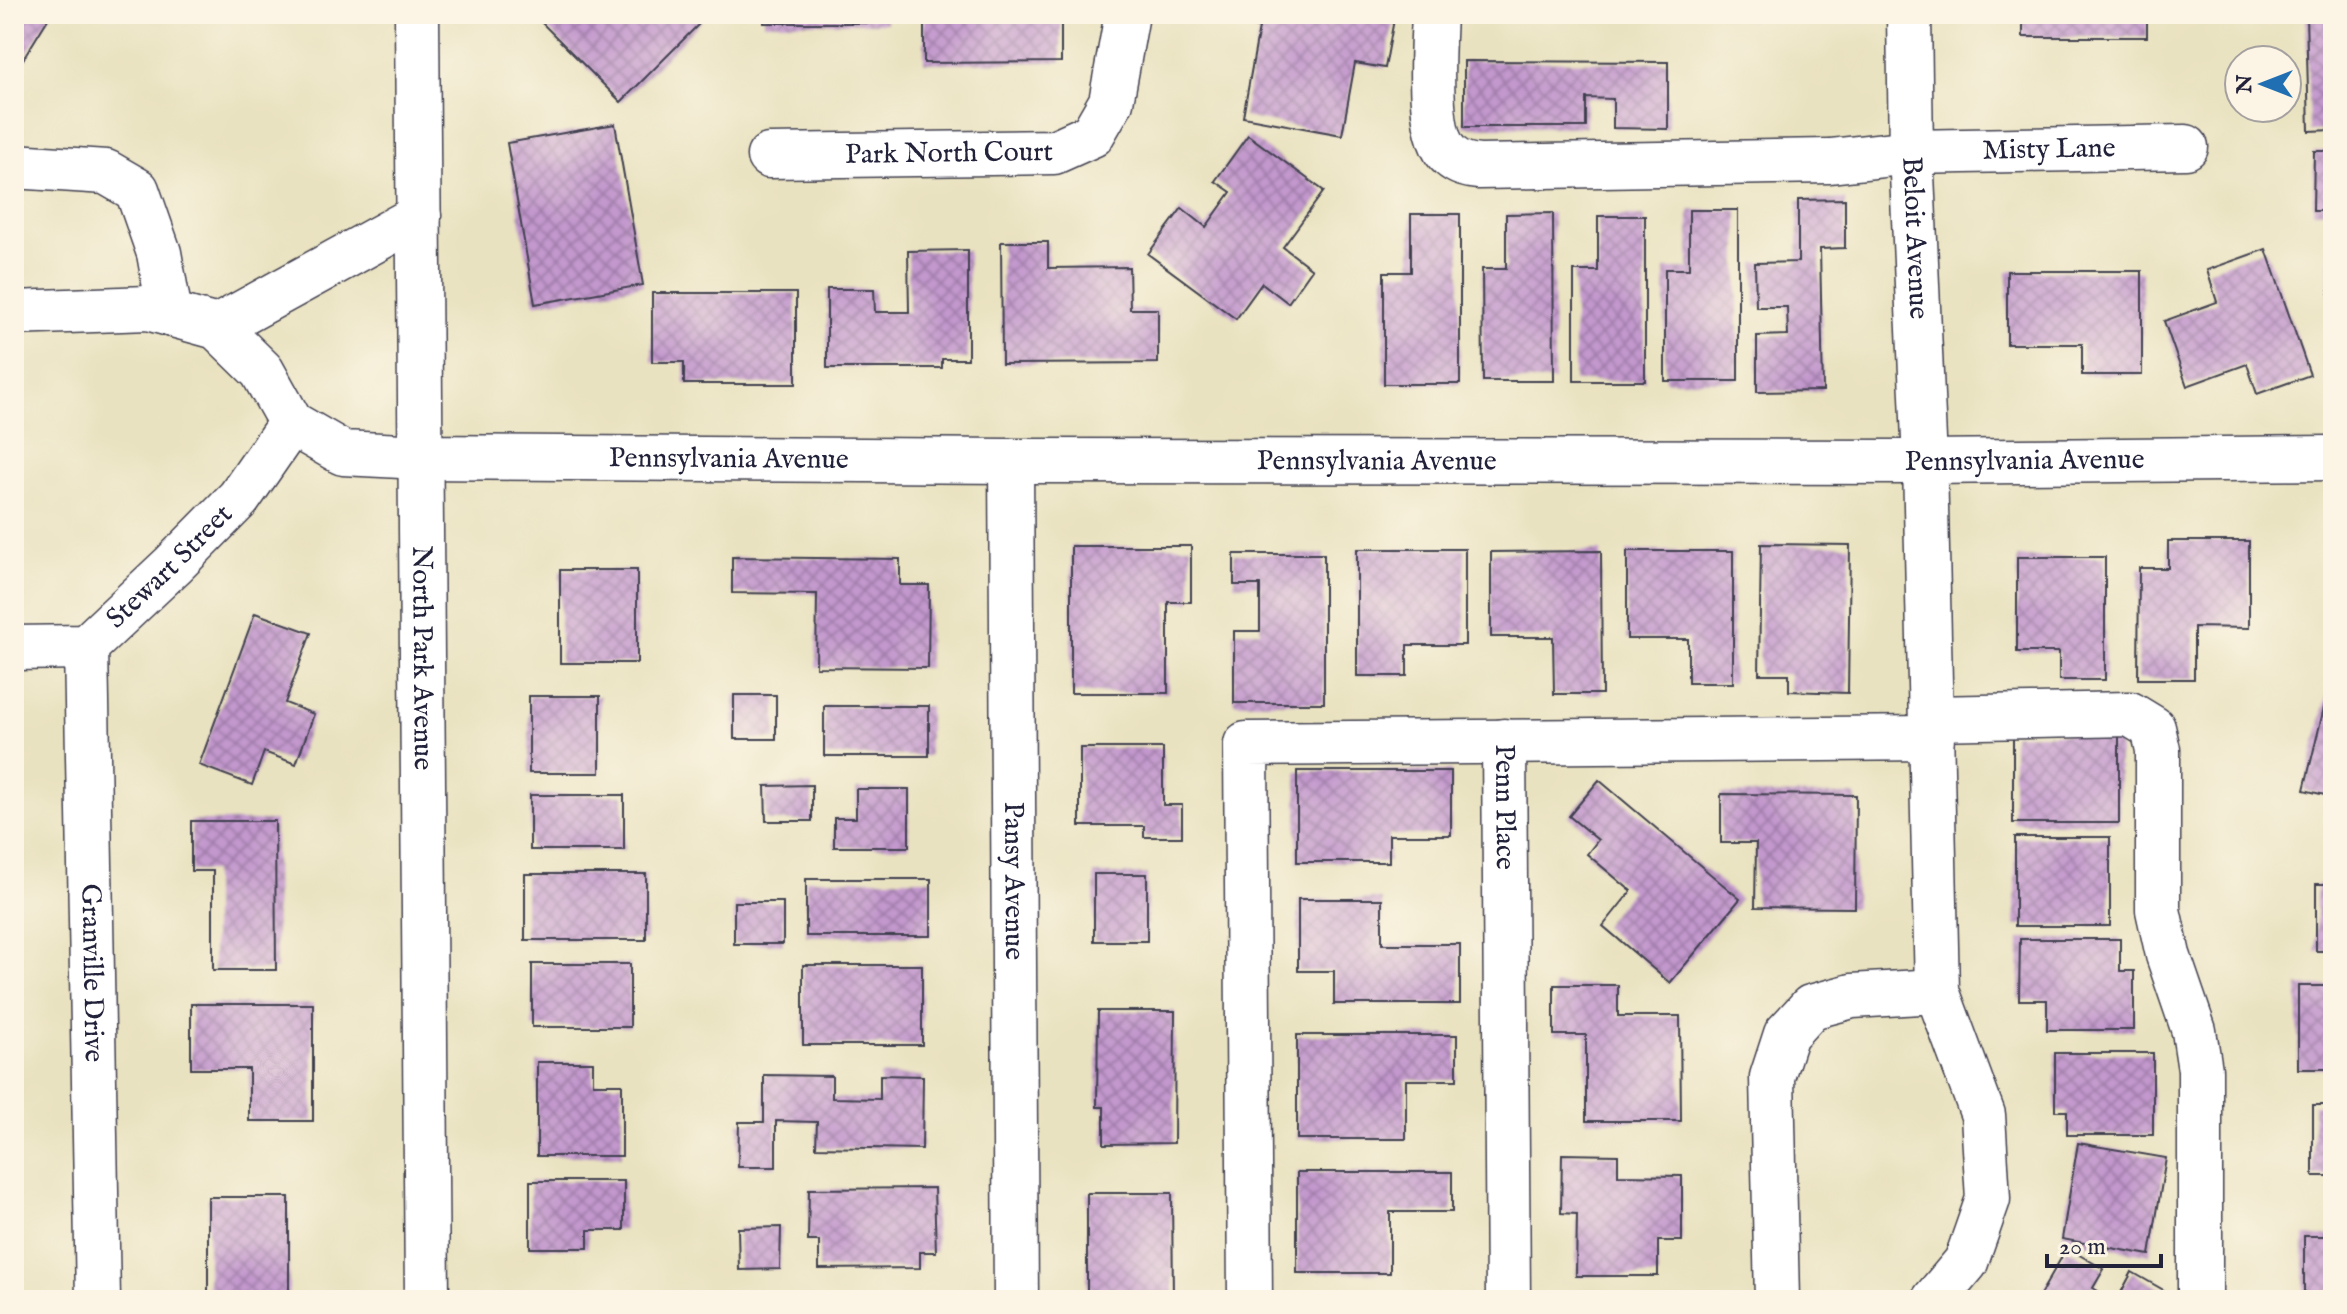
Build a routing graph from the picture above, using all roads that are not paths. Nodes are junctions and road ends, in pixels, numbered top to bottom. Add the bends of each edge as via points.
1 (417, 14) edge
2 (1127, 14) edge
3 (1434, 14) edge
4 (1909, 14) edge
5 (2186, 147) dead end
6 (1911, 152) junction
7 (769, 156) dead end
8 (14, 166) edge
9 (419, 216) junction
10 (14, 313) edge
11 (170, 314) junction
12 (217, 327) junction
13 (291, 423) junction
14 (421, 457) junction
15 (2333, 458) edge
16 (1011, 461) junction
17 (1925, 462) junction
18 (86, 647) junction
19 (14, 648) edge
20 (1931, 728) junction
21 (1504, 741) junction
22 (1937, 991) junction
23 (98, 1300) edge
24 (427, 1300) edge
25 (1016, 1300) edge
26 (1250, 1300) edge
27 (1508, 1300) edge
28 (1777, 1300) edge
29 (1934, 1300) edge
30 (2200, 1300) edge

1 - 9 street, North Park Avenue
2 - 7 street, Park North Court via 1111,102 1092,135 1054,152
3 - 6 street, Misty Lane via 1436,131 1448,155 1465,166 1830,161
4 - 6 street, Beloit Avenue
5 - 6 street, Misty Lane
6 - 17 street, Beloit Avenue
8 - 11 street via 106,172 137,190 159,253
9 - 12 street
9 - 14 street, North Park Avenue
10 - 11 street via 148,308
11 - 12 street
12 - 13 street via 262,371
13 - 14 street, Pennsylvania Avenue via 343,453
13 - 18 street, Stewart Street via 239,498
14 - 16 street, Pennsylvania Avenue
14 - 24 street, North Park Avenue
15 - 17 street, Pennsylvania Avenue
16 - 17 street, Pennsylvania Avenue
16 - 25 street, Pansy Avenue
17 - 20 street
18 - 19 street, Stewart Street
18 - 23 street, Granville Drive
20 - 21 street, Penn Place
20 - 22 street
20 - 30 street, Penn Place via 2130,714 2153,728 2158,750 2158,910 2194,1031 2200,1070
21 - 26 street via 1246,744
21 - 27 street, Penn Place
22 - 28 street via 1852,996 1811,1007 1786,1034 1772,1077
22 - 29 street via 1983,1115 1988,1199 1966,1262

